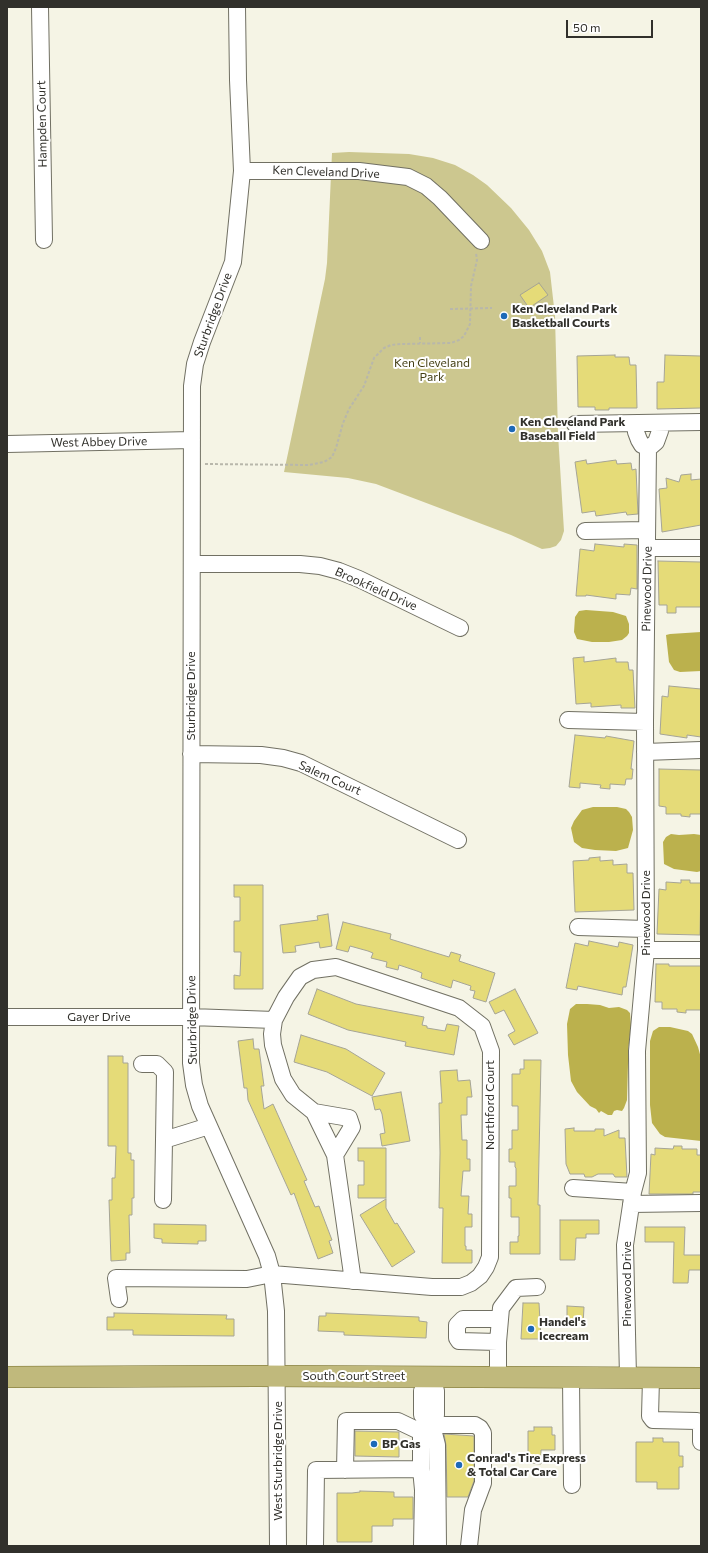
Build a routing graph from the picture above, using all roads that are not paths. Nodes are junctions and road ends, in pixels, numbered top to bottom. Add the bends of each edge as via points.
1 (40, 7) edge
2 (237, 7) edge
3 (242, 170) junction
4 (44, 240) dead end
5 (480, 241) road end
6 (701, 422) edge
7 (660, 423) junction
8 (575, 424) dead end
9 (635, 424) junction
10 (192, 440) junction
11 (7, 444) edge
12 (648, 448) junction
13 (647, 530) junction
14 (585, 531) dead end
15 (647, 548) junction
16 (701, 548) edge
17 (192, 564) junction
18 (460, 628) dead end
19 (568, 720) dead end
20 (645, 722) junction
21 (701, 750) edge
22 (646, 752) junction
23 (191, 754) junction
24 (458, 840) dead end
25 (578, 927) dead end
26 (646, 929) junction
27 (646, 950) junction
28 (701, 950) edge
29 (7, 1017) edge
30 (191, 1017) junction
31 (274, 1020) junction
32 (142, 1064) dead end
33 (314, 1112) junction
34 (209, 1126) junction
35 (164, 1140) junction
36 (335, 1155) junction
37 (573, 1188) dead end
38 (632, 1198) junction
39 (164, 1200) dead end
40 (701, 1203) edge
41 (272, 1274) junction
42 (353, 1281) junction
43 (537, 1287) dead end
44 (119, 1299) dead end
45 (500, 1319) junction
46 (498, 1342) junction
47 (277, 1376) junction
48 (432, 1376) junction
49 (7, 1377) edge
50 (498, 1377) junction
51 (571, 1377) junction
52 (628, 1377) junction
53 (701, 1378) edge
54 (651, 1379) junction
55 (426, 1429) junction
56 (701, 1442) edge
57 (421, 1469) junction
58 (346, 1470) junction
59 (572, 1485) dead end
60 (278, 1546) edge
61 (315, 1546) edge
62 (422, 1546) edge
63 (438, 1546) edge
64 (469, 1546) edge

1 - 4 street, Hampden Court
2 - 3 street, Sturbridge Drive
3 - 5 street, Ken Cleveland Drive via 359,171 408,177 426,186 440,198
3 - 10 street, Sturbridge Drive via 233,262 195,364 192,386
6 - 7 street
7 - 9 street
7 - 12 street via 656,442
8 - 9 street
9 - 12 street via 639,440
10 - 11 street, West Abbey Drive
10 - 17 street, Sturbridge Drive
12 - 13 street, Pinewood Drive
13 - 14 street
13 - 15 street, Pinewood Drive
15 - 16 street
15 - 20 street, Pinewood Drive
17 - 18 street, Brookfield Drive via 300,564 326,567 359,579
17 - 23 street, Sturbridge Drive
19 - 20 street
20 - 22 street, Pinewood Drive
21 - 22 street
22 - 26 street, Pinewood Drive
23 - 24 street, Salem Court via 261,755 283,758 301,764
23 - 30 street, Sturbridge Drive
25 - 26 street
26 - 27 street, Pinewood Drive
27 - 28 street
27 - 38 street, Pinewood Drive via 637,1051 638,1173
29 - 30 street, Gayer Drive
30 - 31 street
30 - 34 street, Sturbridge Drive via 191,1063 194,1085
31 - 33 street via 273,1046 283,1079 292,1095
31 - 42 street, Northford Court via 300,977 313,970 336,967 459,1008 482,1026 491,1051 490,1257 486,1267 480,1276 461,1287
32 - 35 street via 158,1064 165,1072
33 - 36 street
33 - 36 street via 349,1118 352,1127
34 - 35 street
34 - 41 street, Sturbridge Drive via 267,1256
35 - 39 street
36 - 42 street
37 - 38 street
38 - 40 street
38 - 52 street, Pinewood Drive via 625,1244
41 - 42 street, Northford Court
41 - 44 street, Northford Court via 247,1279 116,1278
41 - 47 street, Sturbridge Drive via 276,1311
43 - 45 street via 516,1288 501,1308
45 - 46 street
45 - 46 street via 463,1319 457,1325 459,1341
46 - 50 street
47 - 48 main road, South Court Street
47 - 49 main road, South Court Street
47 - 60 street, West Sturbridge Drive
48 - 50 main road, South Court Street
48 - 55 street via 422,1391 422,1415
50 - 51 main road, South Court Street
51 - 52 main road, South Court Street
51 - 59 street
52 - 54 main road, South Court Street
53 - 54 main road, South Court Street
54 - 56 street via 650,1416 653,1420 697,1421 701,1425
55 - 57 street
55 - 58 street via 398,1421 346,1421
55 - 63 street via 437,1445
55 - 64 street via 475,1426 483,1433 483,1482 473,1510
57 - 58 street
57 - 62 street
58 - 61 street via 316,1470

